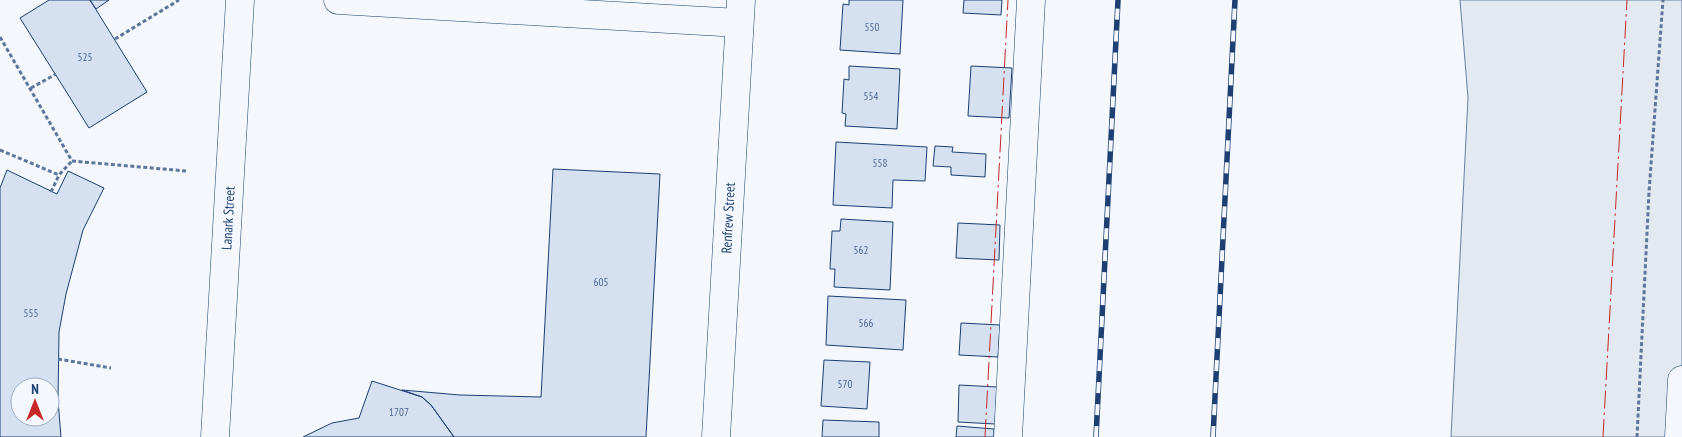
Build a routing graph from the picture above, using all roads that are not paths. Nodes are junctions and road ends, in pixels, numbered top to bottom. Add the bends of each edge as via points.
1 (240, 0) edge
2 (338, 0) edge
3 (1031, 0) edge
4 (508, 5) edge
5 (740, 12) edge
6 (1682, 380) edge
7 (215, 437) edge
8 (716, 437) edge
9 (1008, 437) edge
10 (1679, 437) edge

1 - 7 street, Lanark Street
2 - 4 street
3 - 9 street
4 - 5 street
5 - 8 street, Renfrew Street
6 - 10 street

